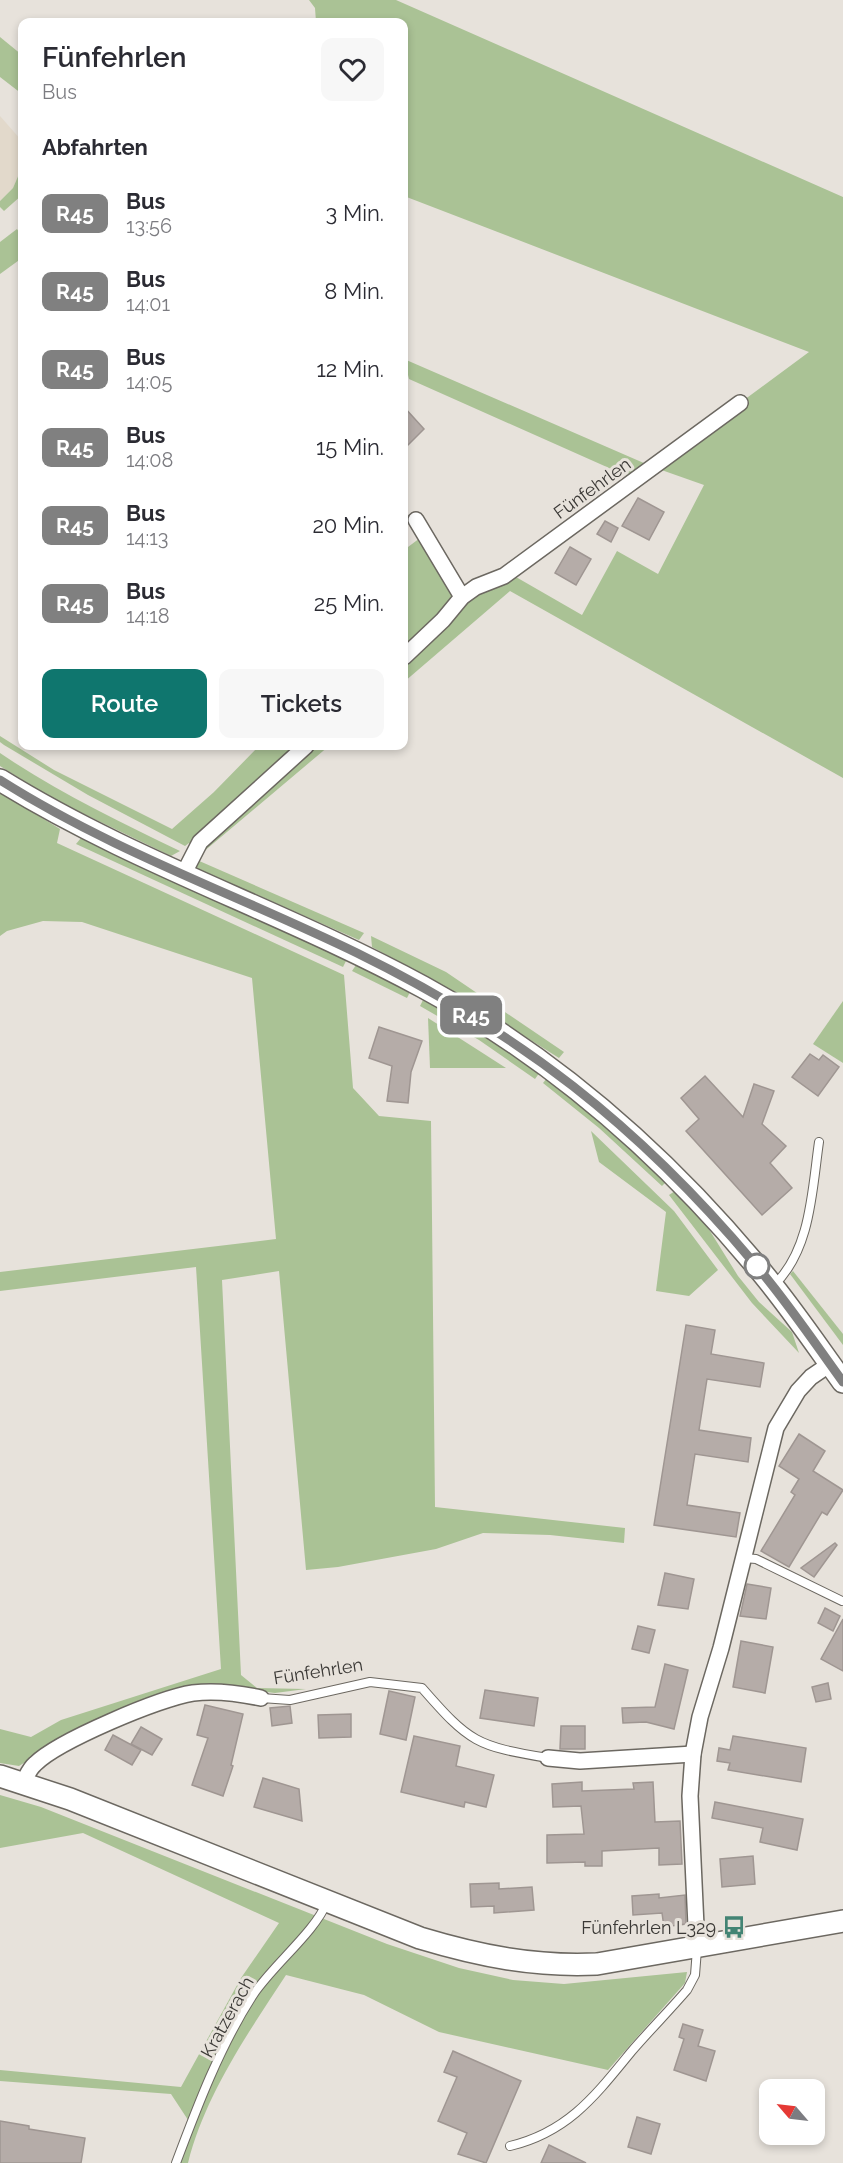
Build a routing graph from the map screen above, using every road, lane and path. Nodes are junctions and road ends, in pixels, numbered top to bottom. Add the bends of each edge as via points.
1 (740, 403) dead end
2 (416, 520) dead end
3 (462, 597) junction
4 (408, 653) edge
5 (302, 750) edge
6 (0, 780) edge
7 (183, 875) junction
8 (819, 1142) dead end
9 (772, 1287) junction
10 (830, 1364) junction
11 (843, 1382) edge
12 (744, 1558) junction
13 (842, 1601) dead end
14 (261, 1698) joint
15 (693, 1754) junction
16 (548, 1758) joint
17 (0, 1776) edge
18 (23, 1783) junction
19 (328, 1901) junction
20 (843, 1921) edge
21 (697, 1948) junction
22 (510, 2146) dead end
23 (176, 2163) edge

1 - 3 street, Fünfehrlen via 504,576
2 - 3 street
3 - 4 street, Fünfehrlen
5 - 7 street via 200,842
6 - 7 main road via 79,826
7 - 9 main road via 302,927 422,987 550,1067 678,1178
8 - 9 lane via 801,1245 785,1275
9 - 10 main road
10 - 11 main road
10 - 12 street via 798,1391 776,1428
12 - 13 lane via 756,1559
12 - 15 street
14 - 16 lane, Fünfehrlen via 290,1700 370,1682 422,1688 457,1728 476,1741 494,1749
14 - 18 street, Fünfehrlen via 211,1692 163,1702 59,1747 33,1765
15 - 16 street, Fünfehrlen via 580,1761
15 - 21 street via 690,1796
17 - 18 main road
18 - 19 main road
19 - 21 main road via 420,1938 510,1961 597,1964
19 - 23 lane, Kratzerach via 322,1915 279,1961 244,2011
20 - 21 main road
21 - 22 lane via 695,1975 687,1990 591,2100 561,2126

